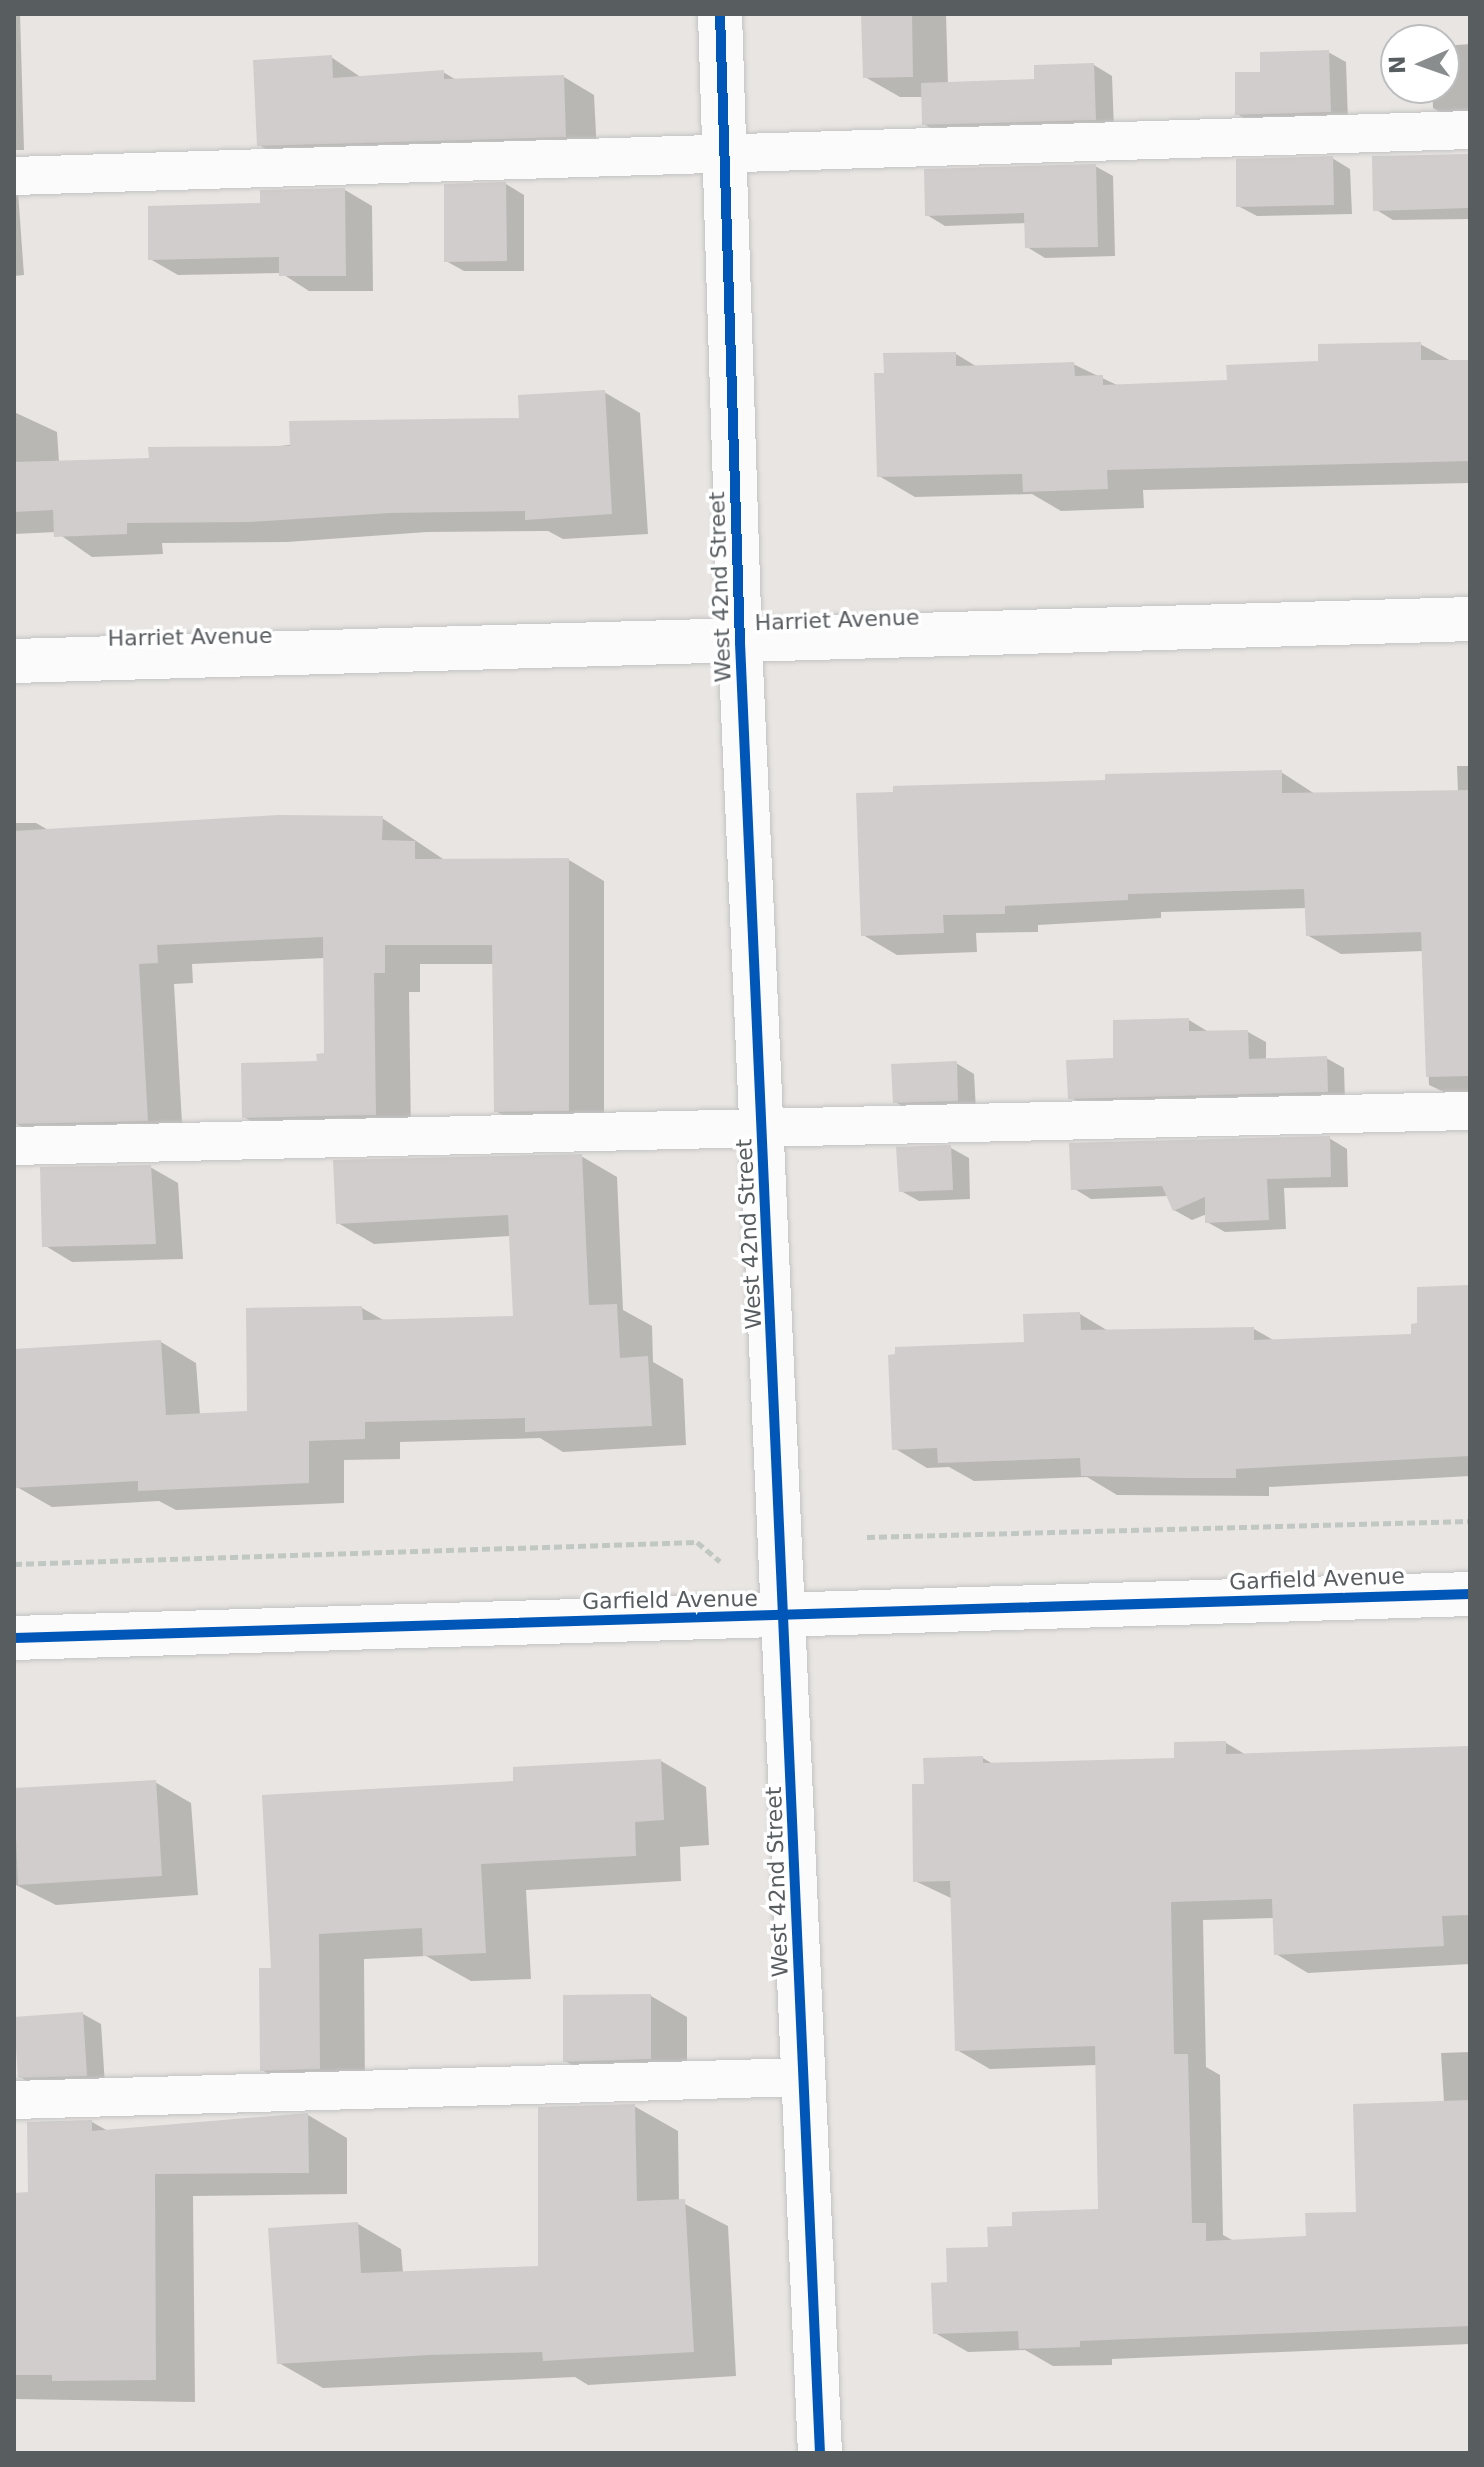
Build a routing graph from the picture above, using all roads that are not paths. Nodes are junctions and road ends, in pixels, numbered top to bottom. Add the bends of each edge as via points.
1 (720, 14) edge
2 (1470, 130) edge
3 (728, 154) junction
4 (14, 176) edge
5 (1470, 619) edge
6 (740, 643) junction
7 (14, 661) edge
8 (1470, 1111) edge
9 (764, 1129) junction
10 (14, 1146) edge
11 (1470, 1594) edge
12 (787, 1617) junction
13 (14, 1638) edge
14 (804, 2077) junction
15 (14, 2100) edge
16 (820, 2453) edge

1 - 3 street, West 42nd Street
2 - 3 lane
3 - 4 lane
3 - 6 street, West 42nd Street
5 - 6 street, Harriet Avenue
6 - 7 street, Harriet Avenue
6 - 9 street, West 42nd Street
8 - 9 lane
9 - 10 lane
9 - 12 street, West 42nd Street
11 - 12 street, Garfield Avenue
12 - 13 street, Garfield Avenue
12 - 14 street, West 42nd Street
14 - 15 lane
14 - 16 street, West 42nd Street

